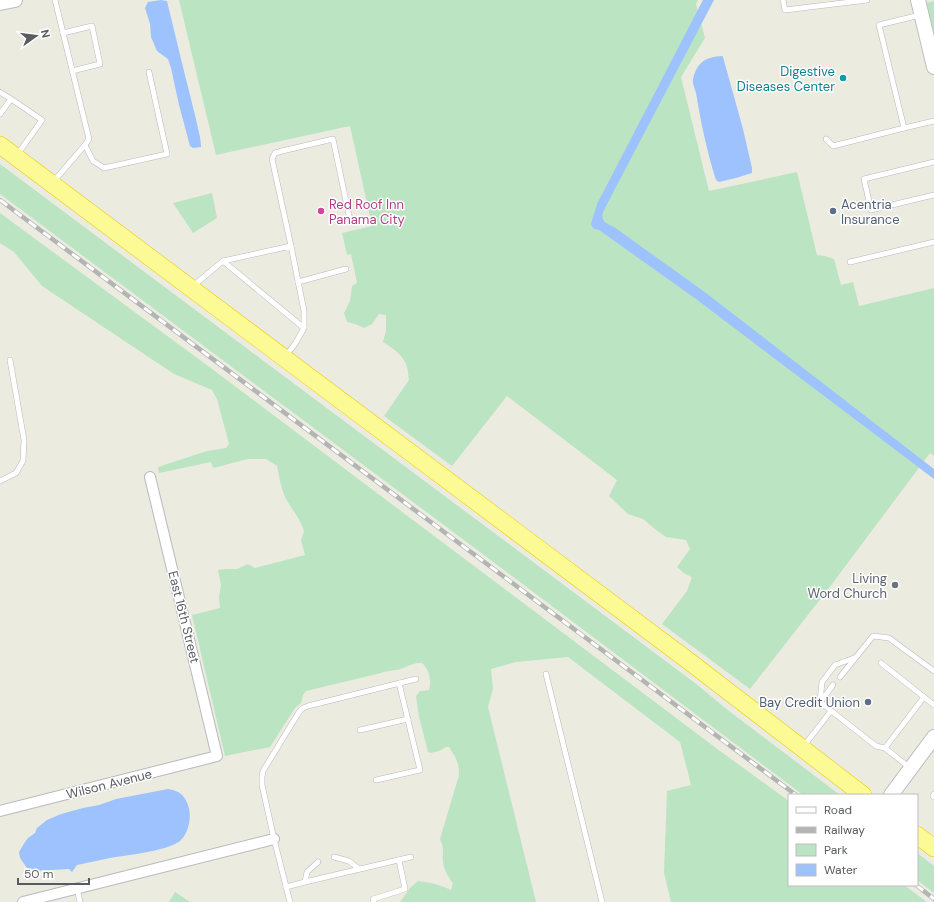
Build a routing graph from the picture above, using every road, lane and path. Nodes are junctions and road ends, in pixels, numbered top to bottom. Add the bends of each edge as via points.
1 (15, 0) edge
2 (55, 0) edge
3 (783, 0) edge
4 (861, 0) edge
5 (867, 0) edge
6 (918, 0) edge
7 (0, 3) edge
8 (921, 15) junction
9 (63, 33) junction
10 (934, 67) edge
11 (72, 71) junction
12 (149, 72) dead end
13 (0, 92) edge
14 (11, 99) junction
15 (0, 114) edge
16 (934, 121) edge
17 (904, 128) junction
18 (826, 139) dead end
19 (0, 145) edge
20 (85, 146) junction
21 (16, 156) junction
22 (934, 162) edge
23 (52, 184) junction
24 (934, 195) edge
25 (350, 220) dead end
26 (934, 242) edge
27 (291, 246) junction
28 (223, 260) junction
29 (850, 262) dead end
30 (346, 269) dead end
31 (298, 282) junction
32 (192, 288) junction
33 (304, 328) junction
34 (284, 357) junction
35 (10, 360) dead end
36 (150, 477) dead end
37 (0, 481) edge
38 (855, 658) junction
39 (881, 663) dead end
40 (934, 671) edge
41 (546, 674) dead end
42 (840, 677) dead end
43 (416, 679) dead end
44 (399, 683) junction
45 (833, 685) dead end
46 (924, 697) junction
47 (820, 702) junction
48 (934, 705) edge
49 (830, 711) junction
50 (408, 719) junction
51 (360, 730) dead end
52 (934, 737) edge
53 (802, 748) junction
54 (885, 748) junction
55 (217, 756) joint
56 (911, 768) junction
57 (376, 780) dead end
58 (862, 794) edge
59 (892, 794) edge
60 (0, 811) edge
61 (274, 839) junction
62 (334, 857) dead end
63 (411, 857) dead end
64 (399, 860) junction
65 (318, 862) dead end
66 (359, 869) junction
67 (305, 882) junction
68 (77, 888) junction
69 (286, 888) junction
70 (23, 902) edge
71 (80, 902) edge
72 (290, 902) edge
73 (374, 902) edge
74 (602, 902) edge

1 - 7 main road
2 - 9 lane
3 - 4 lane via 785,10
4 - 5 lane
6 - 8 main road
8 - 10 main road
8 - 17 lane via 878,25
9 - 11 lane
9 - 11 lane via 92,26 100,64
11 - 20 lane via 89,139
12 - 20 lane via 167,154 104,168 93,161
13 - 14 lane
14 - 15 lane
14 - 21 lane via 42,120
16 - 17 lane
17 - 18 lane via 833,146
19 - 21 highway
20 - 23 lane
21 - 23 highway
22 - 24 lane via 864,179 871,210
23 - 32 highway
25 - 27 lane via 333,139 275,153 272,159
26 - 29 lane
27 - 28 lane
27 - 31 lane
28 - 32 lane
28 - 33 lane
30 - 31 lane
31 - 33 lane via 304,311
32 - 34 highway
33 - 34 lane
34 - 53 highway
35 - 37 lane via 24,440 23,461 16,473
36 - 55 street, East 16th Street
38 - 40 lane via 873,636 889,638
38 - 42 lane
38 - 47 lane via 835,665 822,682
39 - 46 lane
41 - 74 lane
43 - 44 lane
44 - 50 lane
44 - 61 lane via 308,706 299,712 262,777
45 - 47 lane
46 - 48 lane
46 - 54 lane
47 - 49 lane
49 - 53 lane
49 - 54 lane via 876,746
50 - 51 lane
50 - 57 lane via 420,770
52 - 56 main road
53 - 58 highway
54 - 56 lane
55 - 60 street, Wilson Avenue
56 - 59 main road
61 - 68 street
61 - 69 lane
62 - 66 lane
63 - 64 lane
64 - 66 lane
64 - 73 lane via 405,889 373,898
65 - 67 lane via 307,872
66 - 67 lane
67 - 69 lane
68 - 70 street
68 - 71 lane
69 - 72 lane

